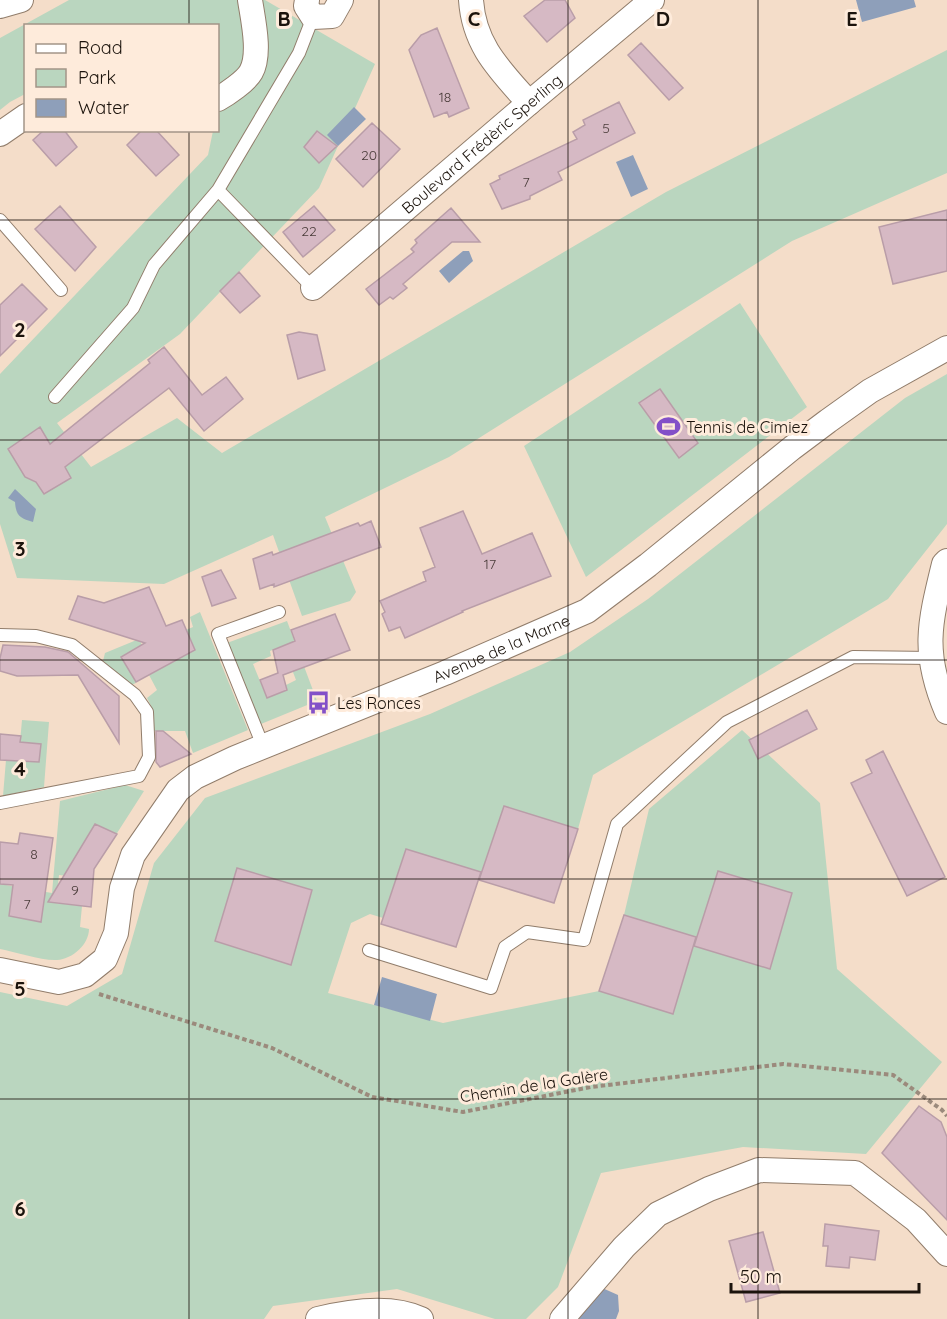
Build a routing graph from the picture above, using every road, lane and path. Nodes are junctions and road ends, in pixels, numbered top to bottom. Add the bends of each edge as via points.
1 (21, 0) edge
2 (250, 0) edge
3 (341, 0) edge
4 (471, 0) edge
5 (652, 0) edge
6 (0, 6) edge
7 (310, 8) edge
8 (219, 98) edge
9 (529, 103) junction
10 (24, 117) edge
11 (0, 134) edge
12 (218, 190) junction
13 (0, 220) edge
14 (314, 288) joint
15 (61, 291) dead end
16 (947, 348) edge
17 (55, 397) dead end
18 (947, 561) edge
19 (279, 612) dead end
20 (0, 635) edge
21 (931, 658) junction
22 (947, 712) edge
23 (263, 746) junction
24 (0, 803) edge
25 (369, 950) dead end
26 (0, 970) edge
27 (59, 982) junction
28 (947, 1116) edge
29 (947, 1254) edge
30 (360, 1315) edge
31 (318, 1319) edge
32 (421, 1319) edge
33 (562, 1319) edge

1 - 6 street
2 - 8 street via 257,46 251,72
3 - 7 street via 332,16
4 - 9 street via 472,19 489,57
5 - 9 street, Boulevard Frédèric Sperling
7 - 12 lane via 299,54
9 - 14 street, Boulevard Frédèric Sperling
10 - 11 street
12 - 14 lane
12 - 17 lane via 154,265 133,308
13 - 15 lane
16 - 23 street, Avenue de la Marne via 870,391 828,421 587,611
18 - 21 street via 934,605
19 - 23 lane via 218,634
20 - 24 lane via 36,636 72,645 135,695 147,712 149,757 139,776
21 - 22 street
21 - 25 lane via 854,657 727,722 617,824 584,940 527,932 505,947 491,988
23 - 27 street, Avenue de la Marne via 195,777 178,790 133,855 122,888 116,933 105,959 85,975
26 - 27 street
27 - 28 path, Chemin de la Galère via 272,1048 372,1097 463,1112 591,1087 783,1064 893,1075
29 - 33 street via 916,1220 855,1173 759,1170 658,1214
30 - 31 street
30 - 32 street via 409,1314

